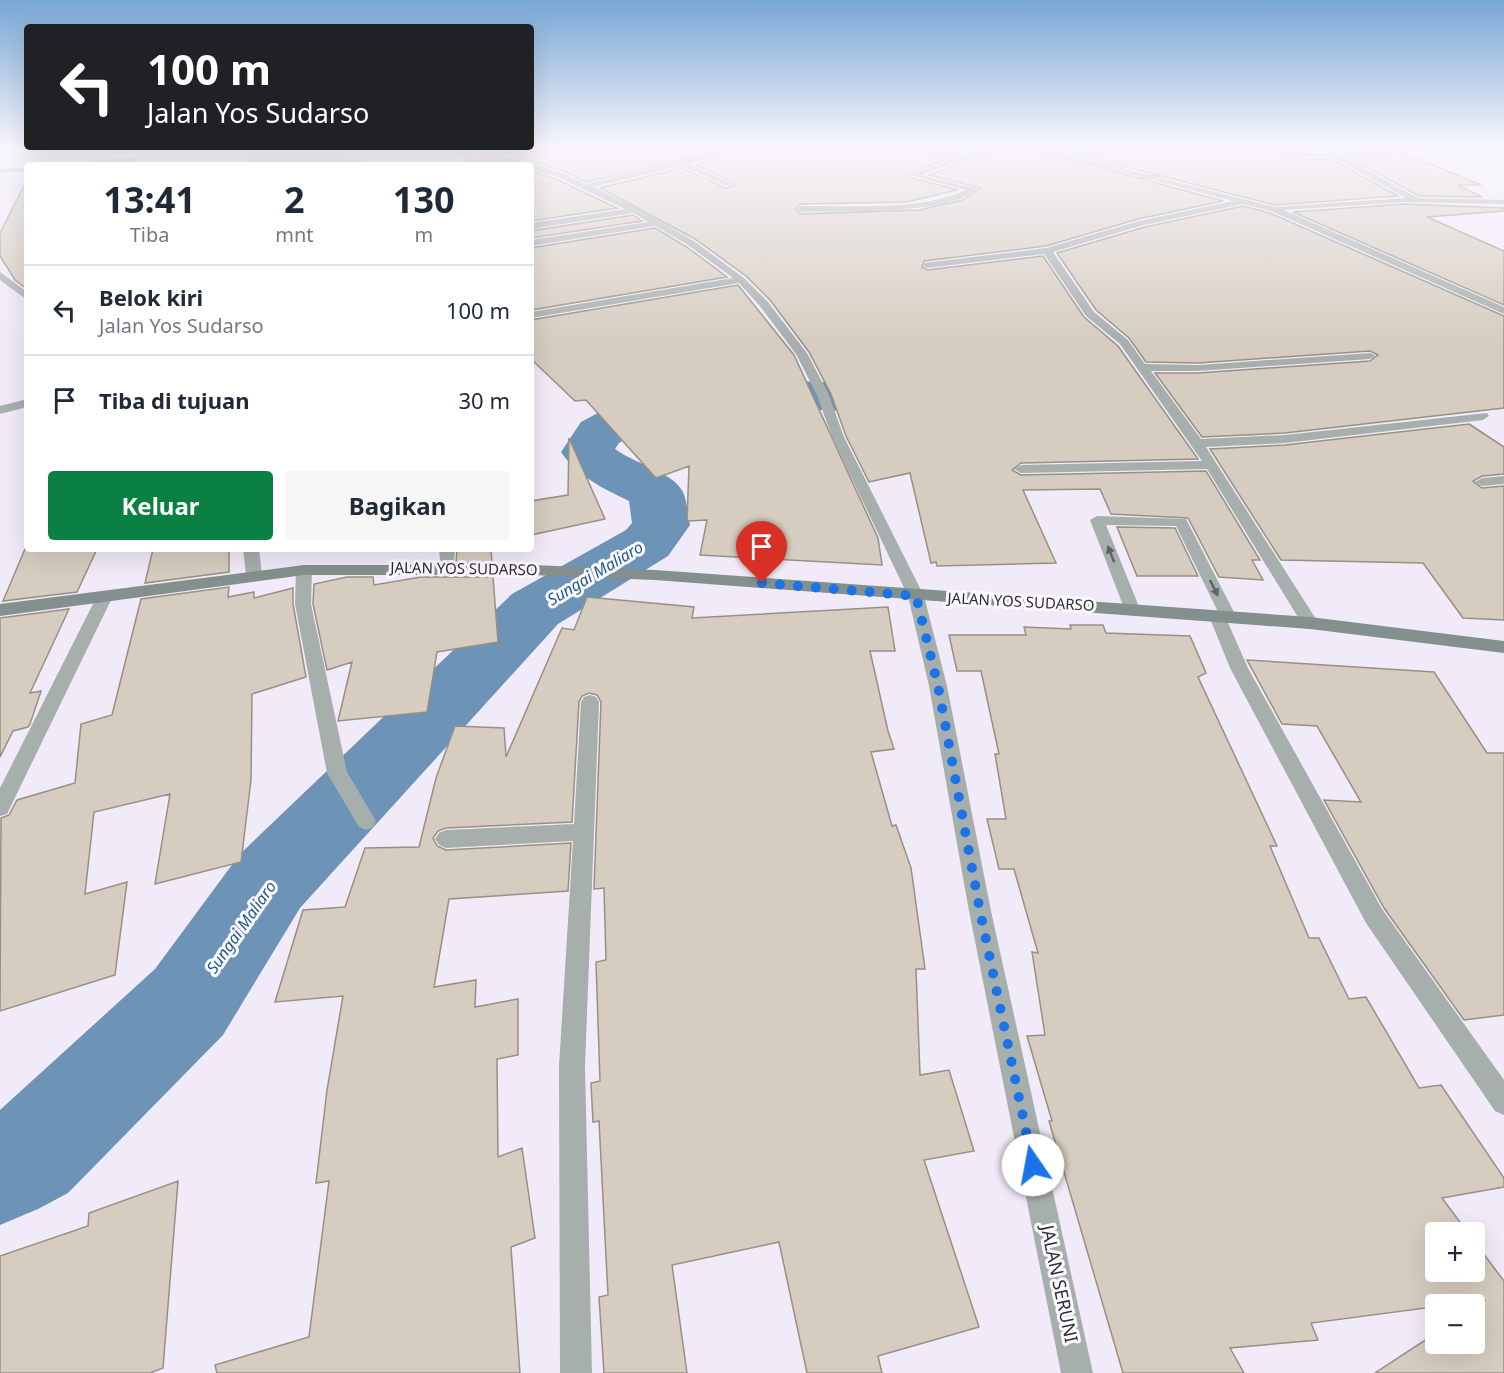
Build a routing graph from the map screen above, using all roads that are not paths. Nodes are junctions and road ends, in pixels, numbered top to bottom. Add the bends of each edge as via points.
1 (620, 212) edge
2 (637, 212) edge
3 (1193, 212) edge
4 (1281, 212) edge
5 (658, 223) junction
6 (534, 226) edge
7 (534, 243) edge
8 (1047, 251) junction
9 (927, 265) dead end
10 (0, 275) edge
11 (741, 280) junction
12 (24, 295) edge
13 (1504, 311) edge
14 (534, 314) edge
15 (1370, 356) dead end
16 (1142, 367) junction
17 (24, 404) edge
18 (0, 410) edge
19 (1484, 416) dead end
20 (1197, 443) junction
21 (1211, 465) junction
22 (1021, 469) dead end
23 (1504, 470) edge
24 (1504, 480) edge
25 (251, 552) edge
26 (447, 552) edge
27 (447, 568) junction
28 (304, 570) junction
29 (254, 575) junction
30 (105, 596) junction
31 (916, 596) junction
32 (1132, 609) junction
33 (0, 610) edge
34 (1223, 616) junction
35 (1310, 623) junction
36 (1504, 647) edge
37 (590, 702) dead end
38 (0, 808) edge
39 (366, 821) dead end
40 (583, 832) junction
41 (446, 839) dead end
42 (1504, 1102) edge
43 (576, 1373) edge
44 (1077, 1373) edge

1 - 6 street
2 - 5 street, JALAN SERUNI
3 - 8 street
4 - 13 street
5 - 7 street
5 - 11 street, JALAN SERUNI
8 - 9 street
8 - 16 street via 1090,314 1124,342
10 - 12 street
11 - 14 street
11 - 31 street, JALAN SERUNI via 782,325 801,353
15 - 16 street via 1198,368
16 - 20 street
17 - 18 street
19 - 20 street via 1285,439
20 - 21 street
21 - 22 street
21 - 35 street
23 - 24 street via 1483,477
25 - 29 street
26 - 27 street
27 - 28 street, JALAN YOS SUDARSO
27 - 31 street, JALAN YOS SUDARSO via 655,575
28 - 29 street, JALAN YOS SUDARSO
28 - 39 street via 303,604 337,773
29 - 30 street, JALAN YOS SUDARSO
30 - 33 street, JALAN YOS SUDARSO
30 - 38 street
31 - 32 street, JALAN YOS SUDARSO
31 - 44 street, JALAN SERUNI via 938,686 980,911
32 - 34 street, JALAN YOS SUDARSO
32 -> 34 street via 1097,520 1181,522
34 - 35 street, JALAN YOS SUDARSO
34 - 42 street via 1239,668 1374,916
35 - 36 street, JALAN YOS SUDARSO
37 - 40 street
40 - 41 street
40 - 43 street via 572,1066

